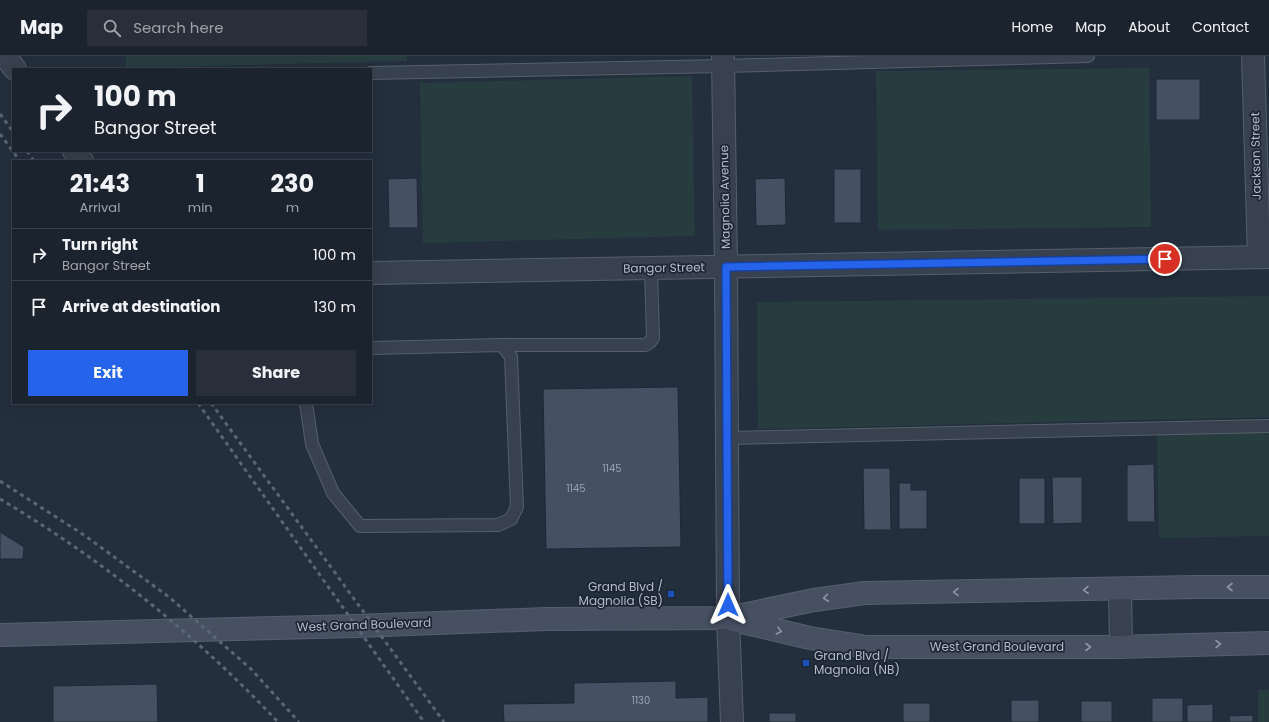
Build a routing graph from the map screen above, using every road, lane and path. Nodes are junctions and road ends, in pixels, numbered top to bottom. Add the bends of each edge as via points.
1 (5, 56) edge
2 (1088, 56) edge
3 (1253, 56) edge
4 (723, 61) edge
5 (14, 68) edge
6 (372, 73) edge
7 (75, 152) edge
8 (81, 160) edge
9 (1264, 257) edge
10 (726, 267) junction
11 (651, 269) junction
12 (372, 273) edge
13 (502, 345) junction
14 (372, 348) edge
15 (306, 404) edge
16 (1269, 426) edge
17 (727, 438) junction
18 (1269, 587) edge
19 (1120, 589) junction
20 (728, 618) junction
21 (0, 635) edge
22 (1269, 643) edge
23 (1122, 647) junction
24 (732, 722) edge

1 - 5 street
2 - 4 lane
3 - 9 street, Jackson Street
4 - 6 lane
4 - 10 street, Magnolia Avenue
7 - 8 street
9 - 10 street, Bangor Street
10 - 11 street, Bangor Street
10 - 17 street, Magnolia Avenue
11 - 12 street, Bangor Street
11 - 13 lane via 653,338 650,342 644,345
13 - 14 lane
13 - 15 lane via 511,357 517,507 512,519 498,525 360,526 333,493 312,444
16 - 17 lane
17 - 20 street, Magnolia Avenue
18 -> 19 main road, West Grand Boulevard
19 -> 20 main road, West Grand Boulevard via 865,593 814,600
19 - 23 street
20 - 21 main road, West Grand Boulevard via 546,619
20 -> 23 main road, West Grand Boulevard via 810,638 867,646
20 - 24 street, Magnolia Avenue
23 -> 22 main road, West Grand Boulevard

